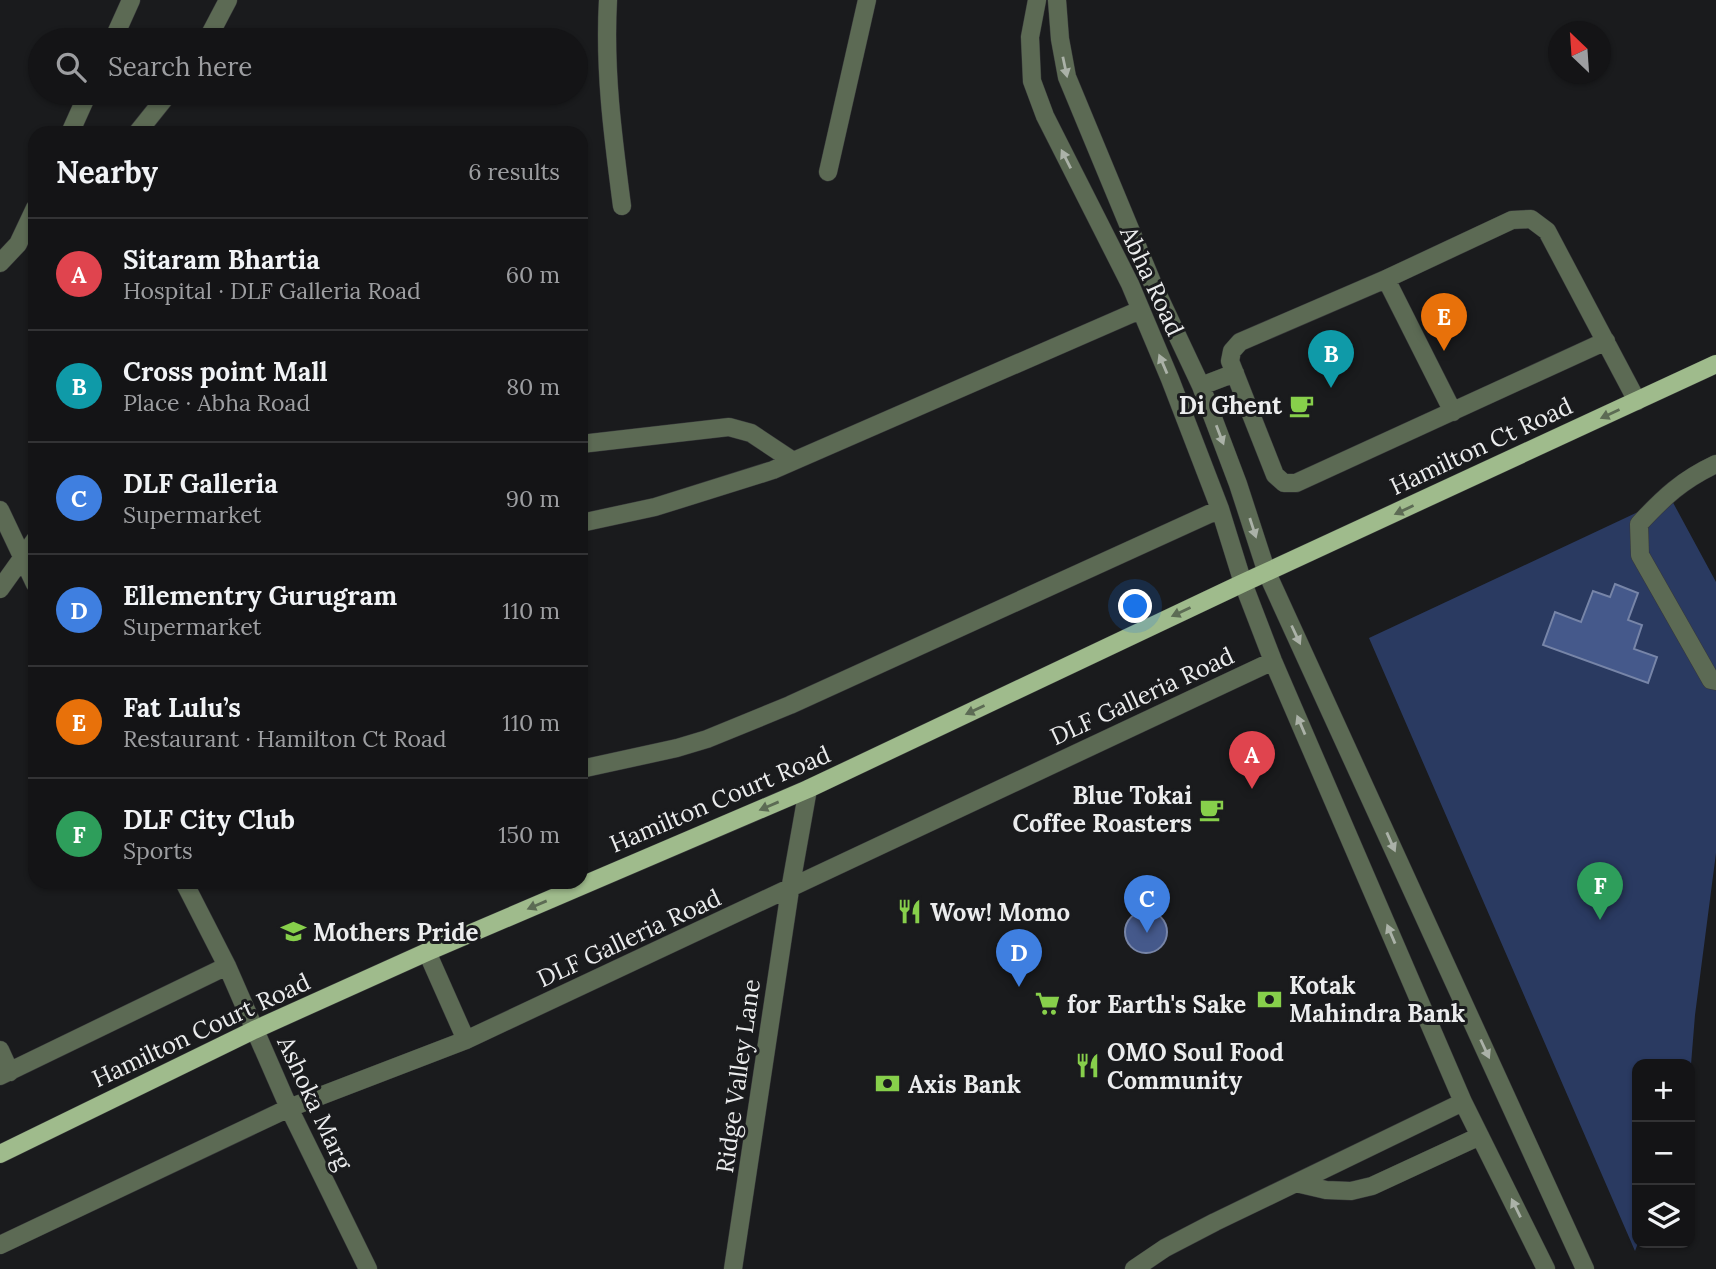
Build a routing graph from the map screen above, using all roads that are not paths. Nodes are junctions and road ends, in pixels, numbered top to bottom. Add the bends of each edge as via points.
1 (131, 0) edge
2 (228, 0) edge
3 (608, 0) edge
4 (867, 0) edge
5 (1037, 0) edge
6 (1057, 0) edge
7 (118, 28) edge
8 (213, 28) edge
9 (83, 105) edge
10 (159, 105) edge
11 (73, 126) edge
12 (143, 126) edge
13 (828, 172) dead end
14 (622, 206) dead end
15 (28, 223) edge
16 (0, 262) edge
17 (1386, 279) junction
18 (1140, 310) junction
19 (1606, 341) junction
20 (1716, 364) edge
21 (1235, 373) junction
22 (1201, 386) junction
23 (1637, 401) junction
24 (1452, 412) junction
25 (588, 443) edge
26 (793, 461) junction
27 (1716, 464) edge
28 (1220, 509) junction
29 (0, 510) edge
30 (588, 522) edge
31 (28, 548) edge
32 (21, 557) junction
33 (28, 570) edge
34 (1267, 573) junction
35 (1243, 583) junction
36 (0, 589) edge
37 (1273, 661) junction
38 (1716, 681) edge
39 (588, 767) edge
40 (808, 789) junction
41 (588, 883) edge
42 (188, 889) edge
43 (574, 889) edge
44 (790, 890) junction
45 (427, 952) junction
46 (227, 966) junction
47 (254, 1030) junction
48 (466, 1040) junction
49 (0, 1050) edge
50 (5, 1074) edge
51 (1463, 1102) junction
52 (289, 1108) junction
53 (1480, 1136) junction
54 (0, 1154) edge
55 (1296, 1183) junction
56 (0, 1245) edge
57 (368, 1269) edge
58 (733, 1269) edge
59 (1134, 1269) edge
60 (1546, 1269) edge
61 (1585, 1269) edge

1 - 7 street
2 - 8 street
3 - 14 street via 609,111
4 - 13 street
18 -> 5 street, Abha Road via 1045,116 1032,80 1030,37
6 -> 22 street, Abha Road via 1067,77 1152,282
9 - 11 street
10 - 12 street
15 - 16 street via 18,244
17 - 19 street via 1512,220 1531,219 1547,231
17 - 21 street via 1240,342 1230,361
17 - 24 street
18 - 26 street
28 -> 18 street, Abha Road
19 - 23 street
19 - 24 street
20 - 23 main road, Hamilton Ct Road
21 - 22 street
21 - 24 street via 1275,475 1284,483 1296,483
22 -> 34 street, Abha Road
23 -> 34 main road, Hamilton Ct Road
25 - 26 street via 729,427 751,433
26 - 30 street via 656,508
27 - 38 street via 1667,494 1639,524 1640,555 1711,680
28 - 35 street, Abha Road
28 - 39 street via 739,726 677,748
29 - 32 street
31 - 32 street
32 - 33 street
32 - 36 street
34 - 35 main road, Hamilton Court Road
34 -> 61 street, Abha Road
35 - 37 street, Abha Road
35 -> 40 main road, Hamilton Court Road
37 - 44 street, DLF Galleria Road
51 -> 37 street, Abha Road
40 -> 41 main road, Hamilton Court Road
40 - 44 street, Ridge Valley Lane
42 - 46 street, Ashoka Marg
43 -> 45 main road, Hamilton Court Road
44 - 48 street, DLF Galleria Road
44 - 58 street, Ridge Valley Lane
45 - 47 main road, Hamilton Court Road
45 - 48 street
46 - 47 street, Ashoka Marg
46 - 50 street
47 - 52 street, Ashoka Marg
47 - 54 main road, Hamilton Court Road
48 - 52 street, DLF Galleria Road
49 - 50 street
51 - 53 street, Abha Road
51 - 55 street
52 - 56 street, DLF Galleria Road
52 - 57 street, Ashoka Marg
53 - 55 street via 1372,1186 1351,1191
60 -> 53 street, Abha Road
55 - 59 street via 1165,1248

